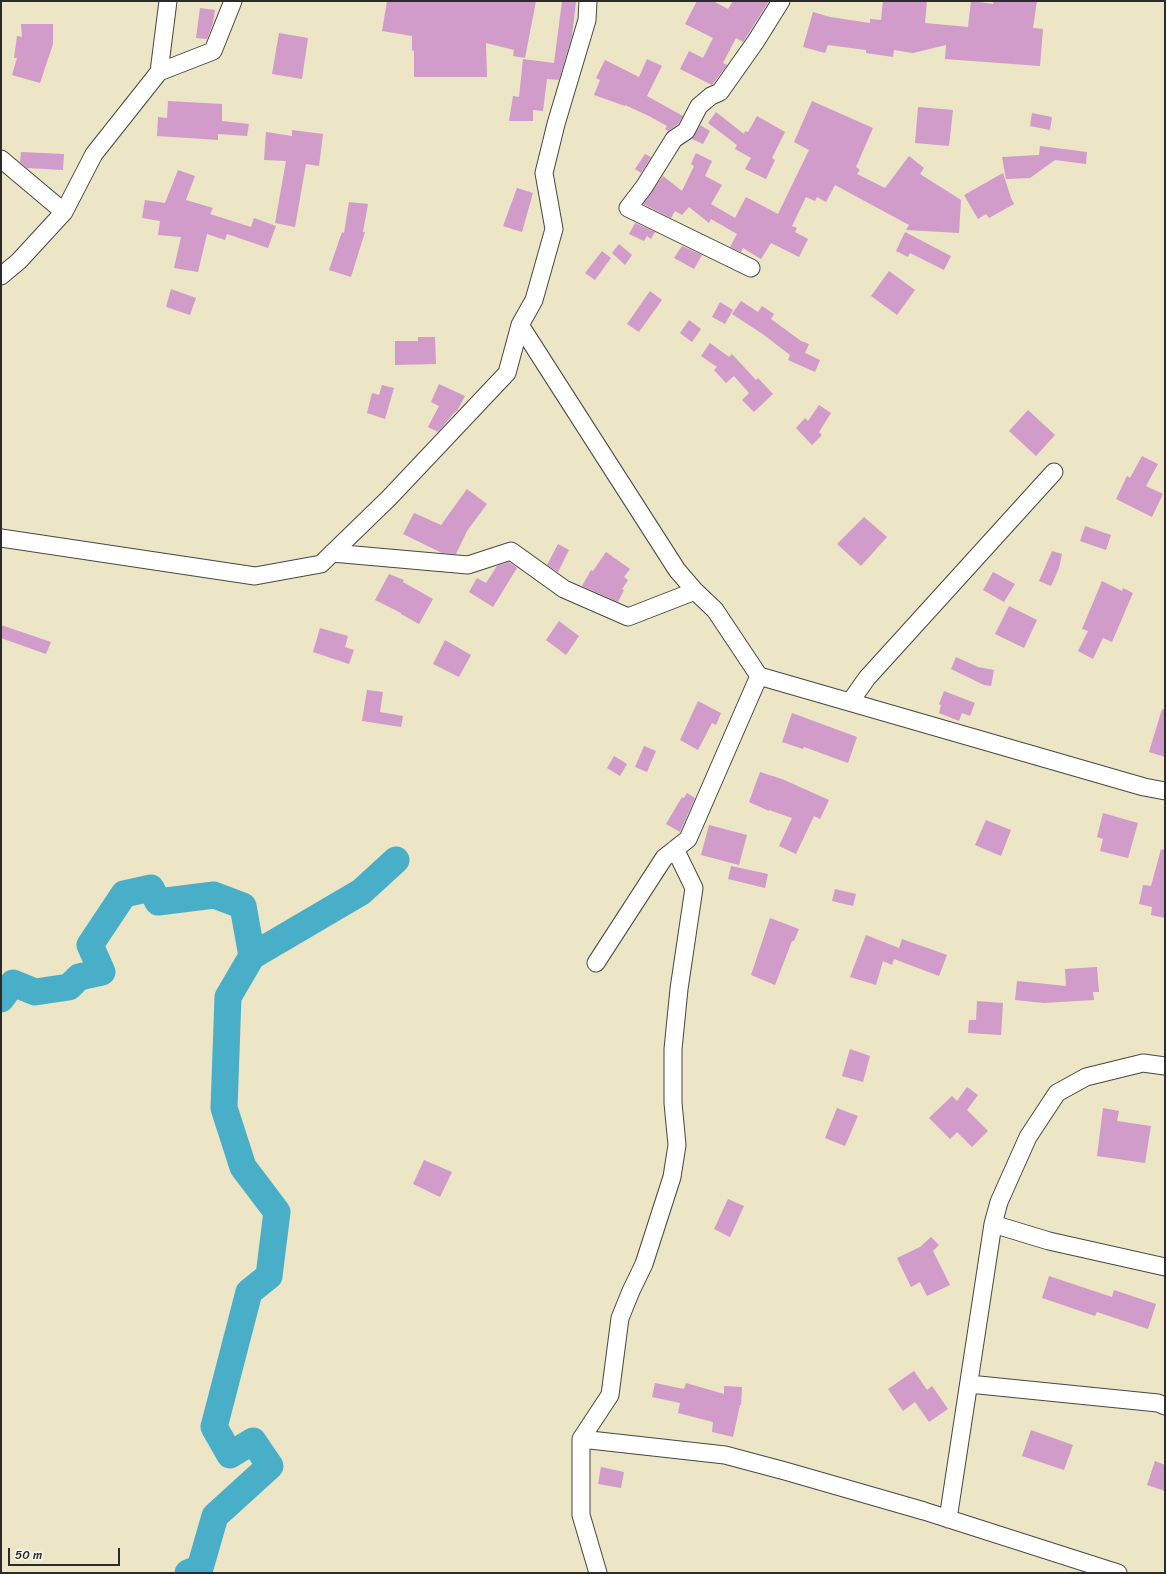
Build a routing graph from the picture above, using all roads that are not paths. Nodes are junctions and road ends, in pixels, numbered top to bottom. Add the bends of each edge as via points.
1 (168, 1) edge
2 (234, 1) edge
3 (588, 1) edge
4 (781, 1) edge
5 (159, 72) junction
6 (1, 159) edge
7 (64, 212) junction
8 (751, 268) dead end
9 (1, 276) edge
10 (520, 325) junction
11 (1054, 472) dead end
12 (1, 538) edge
13 (332, 553) junction
14 (695, 591) junction
15 (759, 676) junction
16 (850, 702) junction
17 (1165, 791) edge
18 (675, 849) junction
19 (596, 963) dead end
20 (1165, 1066) edge
21 (993, 1224) junction
22 (1165, 1267) edge
23 (969, 1384) junction
24 (1165, 1406) edge
25 (581, 1439) junction
26 (948, 1519) junction
27 (598, 1573) edge
28 (1118, 1573) edge

1 - 5 street
2 - 5 street via 213,51
3 - 10 street via 587,20 544,173 554,229 534,300
4 - 8 street via 720,92 699,106 686,132 674,139 628,208
5 - 7 street via 94,154
6 - 7 street
7 - 9 street via 19,261
10 - 13 street via 507,373 389,498
10 - 14 street via 677,570
11 - 16 street via 867,678
12 - 13 street via 255,576 321,564
13 - 14 street via 468,565 511,551 564,589 628,617
14 - 15 street via 715,610
15 - 16 street
15 - 18 street via 688,839
16 - 17 street
18 - 19 street via 664,858
18 - 25 street via 694,888 673,1049 673,1103 677,1145 672,1177 644,1264 620,1318 610,1395
20 - 21 street via 1143,1063 1086,1078 1057,1093 1028,1136 999,1202
21 - 22 street via 1049,1241
21 - 23 street
23 - 24 street
23 - 26 street
25 - 26 street via 725,1455
25 - 27 street via 581,1515
26 - 28 street

